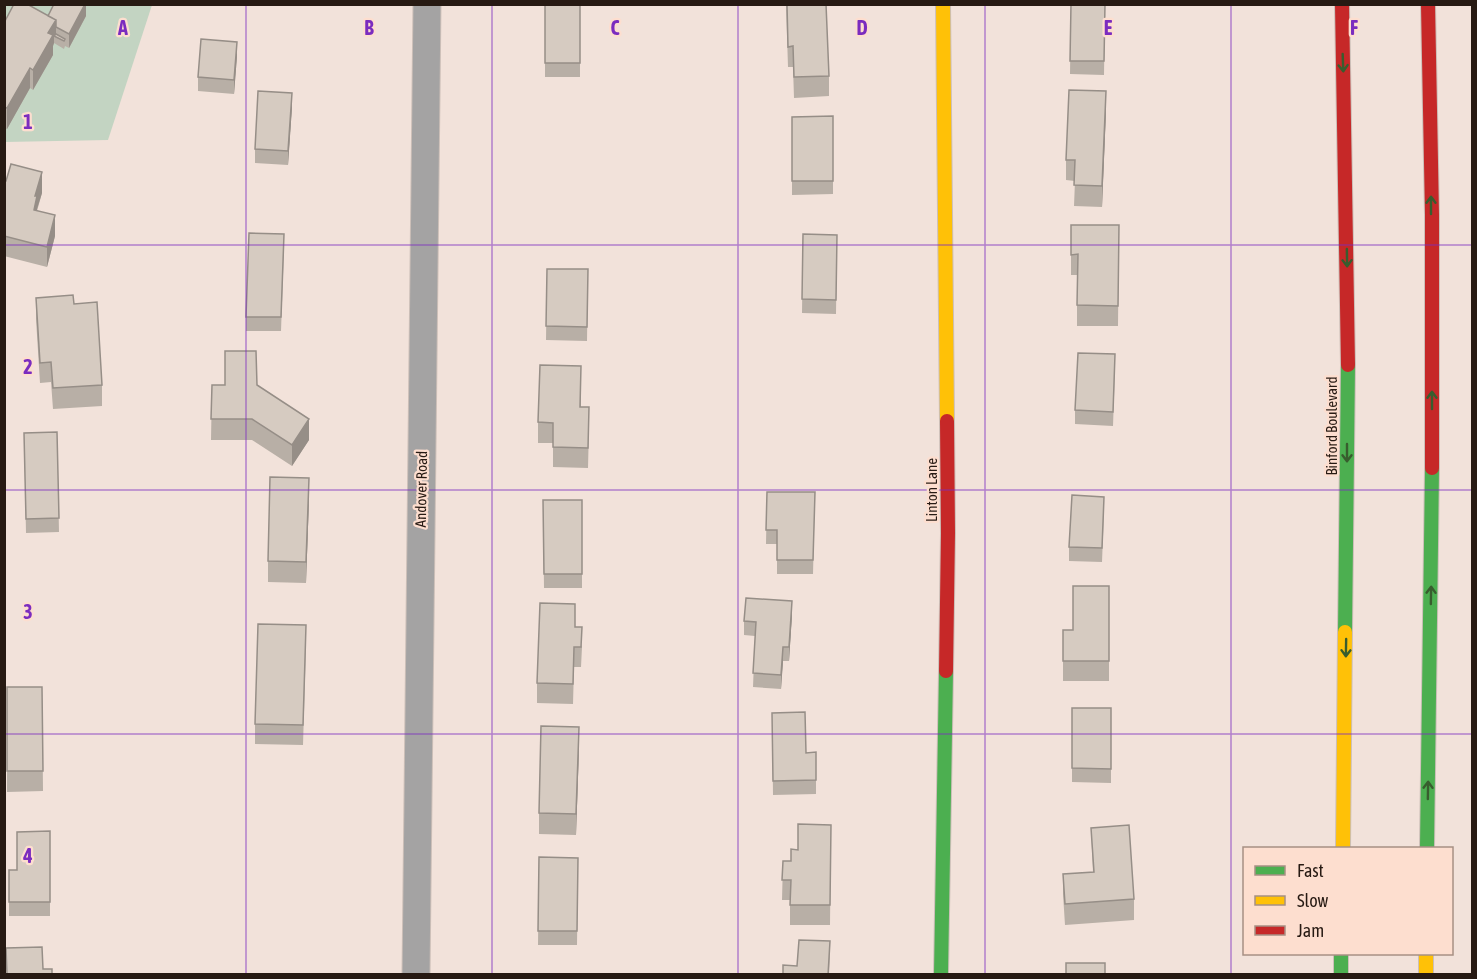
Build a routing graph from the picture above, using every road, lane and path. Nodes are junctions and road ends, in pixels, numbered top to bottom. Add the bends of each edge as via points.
1 (427, 4) edge
2 (943, 4) edge
3 (1342, 4) edge
4 (1428, 4) edge
5 (1343, 847) edge
6 (1427, 847) edge
7 (1341, 955) edge
8 (1426, 955) edge
9 (416, 975) edge
10 (942, 975) edge
11 (1341, 975) edge
12 (1426, 975) edge

1 - 9 street, Andover Road
2 - 10 main road, Linton Lane via 948,533
3 -> 5 main road, Binford Boulevard via 1348,367
6 -> 4 main road via 1432,498
7 - 11 main road
8 - 12 main road

